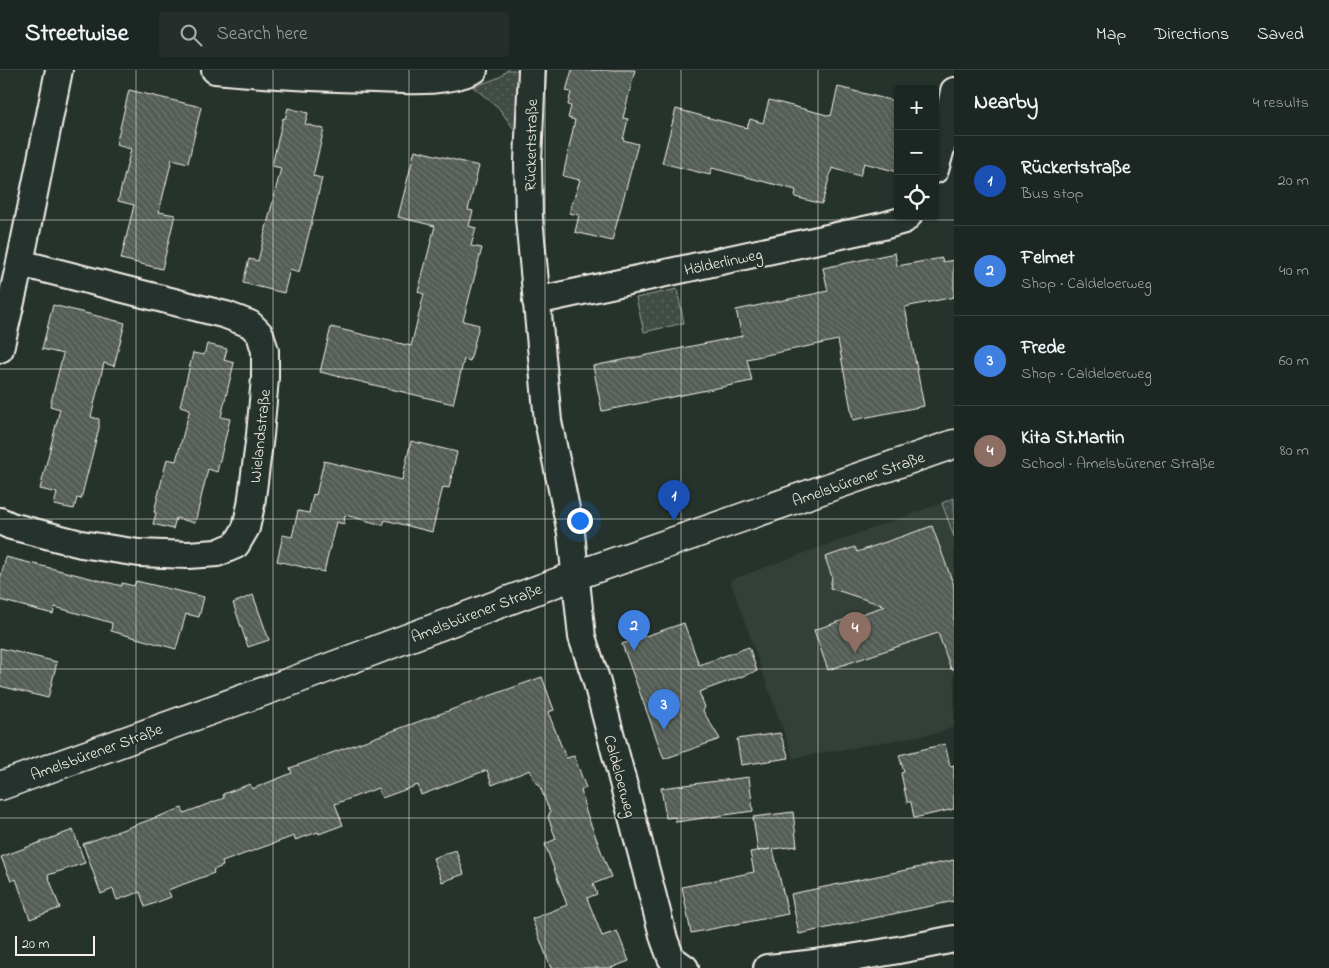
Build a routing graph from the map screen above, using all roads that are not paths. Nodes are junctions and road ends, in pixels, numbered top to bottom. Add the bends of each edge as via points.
1 (58, 70) edge
2 (215, 70) edge
3 (474, 70) edge
4 (532, 70) edge
5 (954, 91) edge
6 (939, 156) edge
7 (904, 220) edge
8 (20, 263) junction
9 (536, 301) junction
10 (0, 349) edge
11 (954, 444) edge
12 (0, 521) edge
13 (574, 576) junction
14 (0, 786) edge
15 (954, 939) edge
16 (685, 968) edge
17 (768, 968) edge

1 - 8 street
2 - 3 street via 425,80 463,75
4 - 9 street, Rückertstraße via 528,161
5 - 6 street
7 - 9 street, Hölderlinweg
8 - 10 street
8 - 12 street, Wielandstraße via 226,315 250,324 260,334 265,350 265,378 251,504 246,528 236,545 217,553 139,553 81,544
9 - 13 street, Rückertstraße via 548,421 571,533
11 - 13 street, Amelsbürener Straße
13 - 14 street, Amelsbürener Straße
13 - 16 street, Caldeloerweg via 582,637 664,938 671,958
15 - 17 street via 864,957

